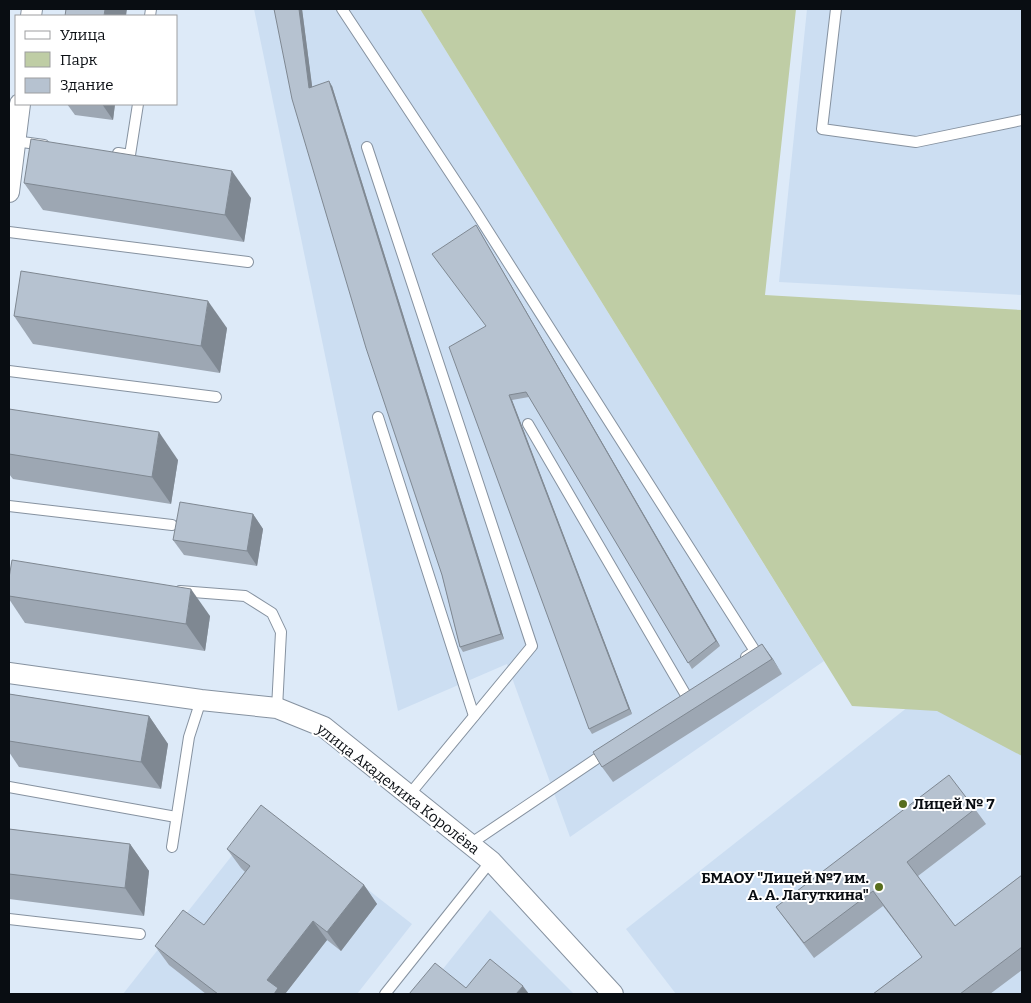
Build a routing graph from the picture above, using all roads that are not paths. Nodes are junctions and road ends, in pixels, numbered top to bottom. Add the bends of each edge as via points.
1 (342, 9) edge
2 (836, 9) edge
3 (20, 105) edge
4 (138, 105) edge
5 (1022, 120) edge
6 (15, 141) junction
7 (52, 146) edge
8 (367, 147) dead end
9 (110, 152) edge
10 (9, 192) edge
11 (9, 232) edge
12 (248, 262) dead end
13 (9, 371) edge
14 (216, 397) dead end
15 (378, 417) dead end
16 (528, 424) dead end
17 (9, 506) edge
18 (172, 525) dead end
19 (166, 590) edge
20 (740, 661) edge
21 (9, 673) edge
22 (687, 697) edge
23 (201, 700) junction
24 (278, 708) junction
25 (474, 716) junction
26 (615, 746) edge
27 (9, 787) edge
28 (409, 795) junction
29 (176, 817) junction
30 (470, 844) junction
31 (172, 847) dead end
32 (491, 861) junction
33 (9, 919) edge
34 (140, 934) dead end
35 (386, 994) edge
36 (613, 994) edge

1 - 20 lane via 474,208 755,650
2 - 5 lane via 822,129 916,142
3 - 6 street
4 - 9 lane via 130,155
6 - 7 lane
6 - 10 street
8 - 25 lane via 532,646
11 - 12 lane
13 - 14 lane
15 - 25 lane
16 - 22 lane
17 - 18 lane
19 - 24 lane via 245,596 272,613 281,632
21 - 23 street, улица Академика Королёва
23 - 24 street, улица Академика Королёва
23 - 29 lane via 189,737
24 - 28 street, улица Академика Королёва via 324,727
25 - 28 lane
26 - 30 lane
27 - 29 lane
28 - 30 street, улица Академика Королёва
29 - 31 lane
30 - 32 street, улица Академика Королёва
32 - 35 lane
32 - 36 street, улица Академика Королёва
33 - 34 lane

